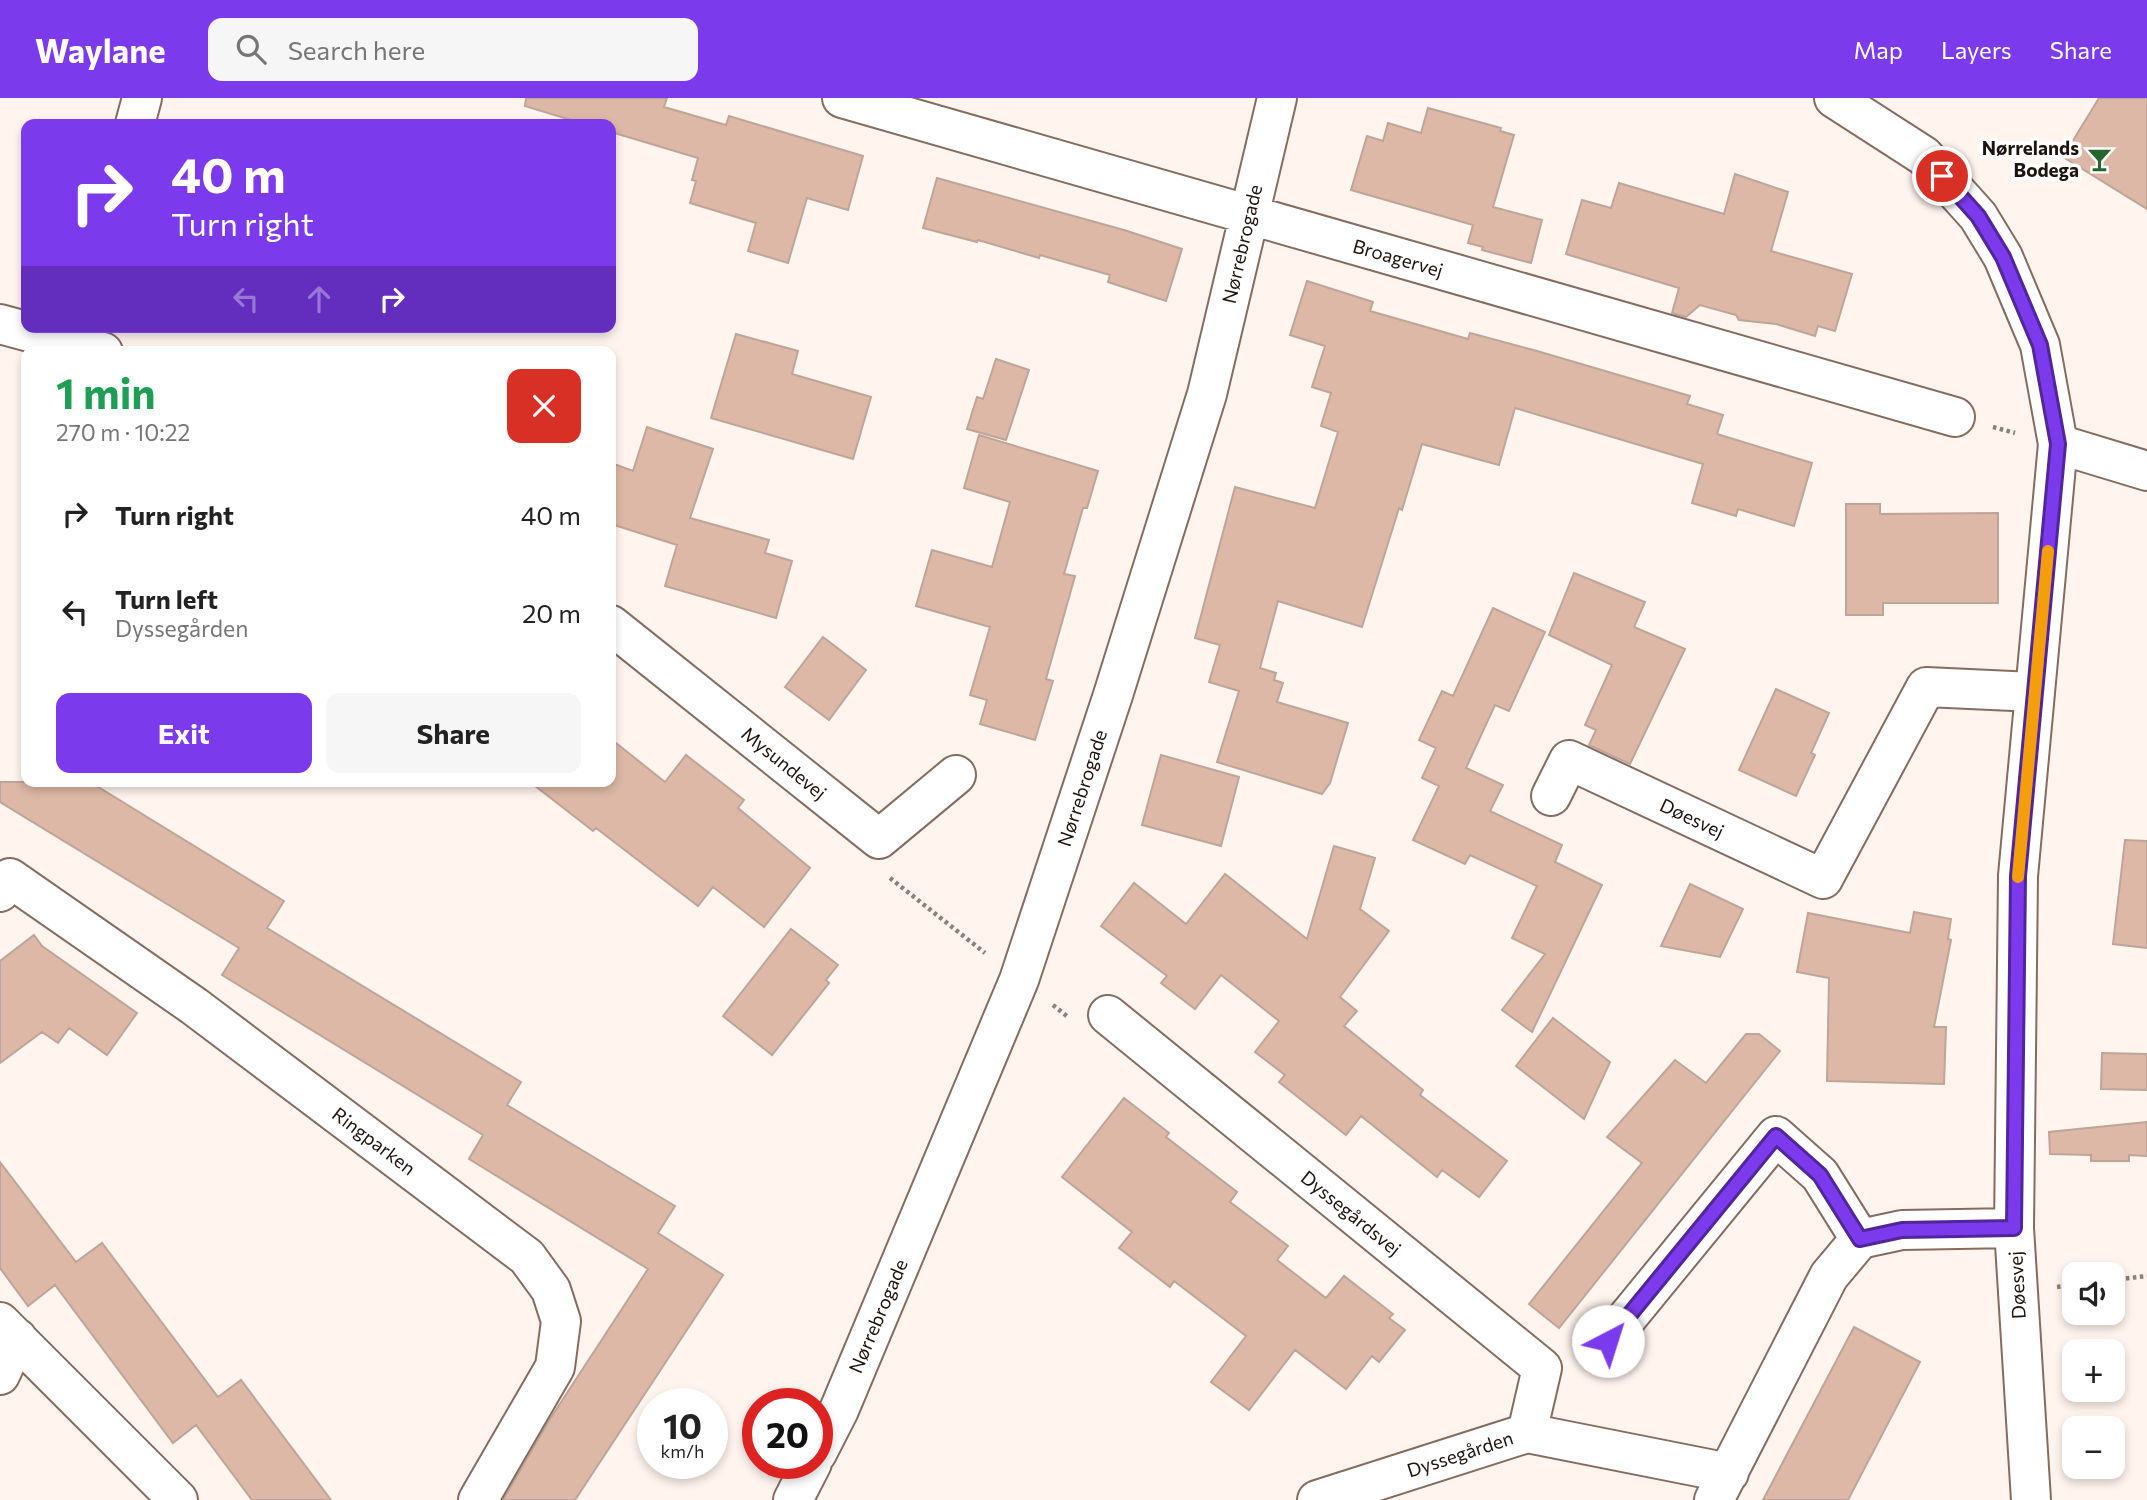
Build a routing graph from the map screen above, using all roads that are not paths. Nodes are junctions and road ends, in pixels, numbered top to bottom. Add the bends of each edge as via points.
1 (142, 98) edge
2 (842, 98) edge
3 (1277, 98) edge
4 (1834, 98) edge
5 (136, 119) edge
6 (1249, 216) junction
7 (0, 324) edge
8 (21, 328) edge
9 (46, 333) edge
10 (86, 341) edge
11 (1955, 417) road end
12 (2058, 444) junction
13 (2147, 471) edge
14 (616, 629) edge
15 (2035, 692) junction
16 (956, 775) dead end
17 (1551, 796) dead end
18 (0, 892) edge
19 (1108, 1015) dead end
20 (2014, 1228) junction
21 (1860, 1239) junction
22 (9, 1330) edge
23 (1608, 1341) dead end
24 (0, 1375) edge
25 (833, 1422) edge
26 (1527, 1433) junction
27 (804, 1479) edge
28 (1721, 1486) edge
29 (178, 1500) edge
30 (478, 1500) edge
31 (793, 1500) edge
32 (1317, 1500) edge
33 (2031, 1500) edge

1 - 5 street
2 - 6 street, Broagervej
3 - 6 street, Nørrebrogade
4 - 12 street, Døesvej via 1924,156 1978,216 2003,257 2040,345
6 - 11 street, Broagervej
6 - 25 street, Nørrebrogade via 1207,394 1019,980
7 - 8 street
9 - 10 street
12 - 13 street
12 - 15 street, Døesvej
14 - 16 street, Mysundevej via 879,839
15 - 17 street, Døesvej via 1926,687 1824,879 1569,760
15 - 20 street, Døesvej via 2018,876
18 - 30 street, Ringparken via 10,878 194,1006 527,1257 551,1290 561,1321 555,1367
19 - 26 street, Dyssegårdsvej via 1542,1368
20 - 21 street via 1902,1230
20 - 33 street, Døesvej
21 - 23 street via 1820,1175 1776,1136
21 - 28 street, Dyssegården via 1829,1276
22 - 24 street
22 - 29 street
26 - 28 street, Dyssegården
26 - 32 street, Dyssegården
27 - 31 street

